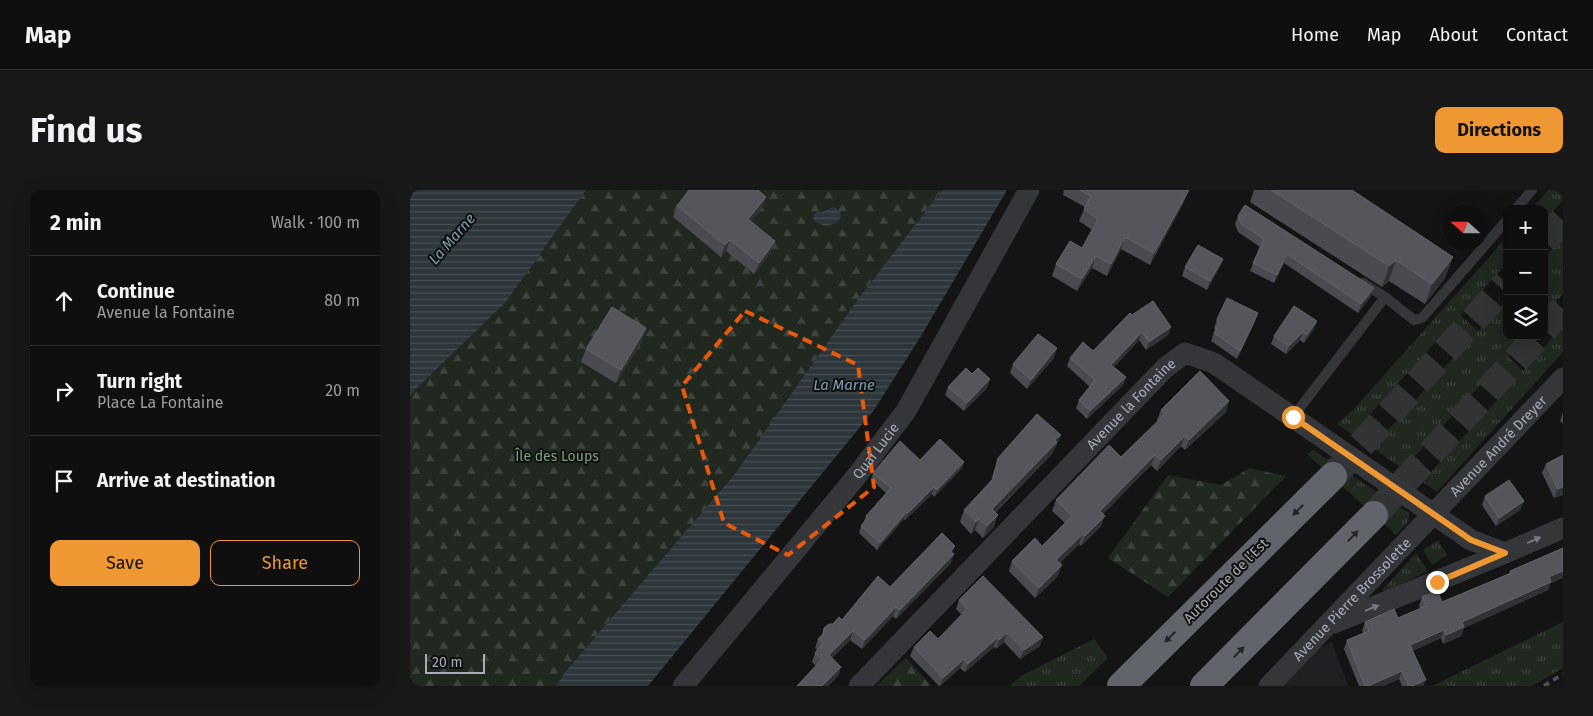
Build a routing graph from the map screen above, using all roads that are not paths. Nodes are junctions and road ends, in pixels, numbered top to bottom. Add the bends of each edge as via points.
1 (1029, 190) edge
2 (1532, 190) edge
3 (1519, 205) edge
4 (1503, 225) edge
5 (1352, 276) edge
6 (1385, 297) junction
7 (1563, 378) edge
8 (1293, 417) junction
9 (1332, 476) tunnel mouth
10 (1435, 514) junction
11 (1374, 515) tunnel mouth
12 (1563, 528) edge
13 (1505, 553) junction
14 (1327, 626) junction
15 (683, 686) edge
16 (859, 686) edge
17 (1120, 686) edge
18 (1204, 686) edge
19 (1269, 686) edge

1 - 15 street, Quai Lucie via 906,412
2 - 3 lane
4 - 6 lane via 1422,318 1414,320
5 - 6 lane
6 - 8 lane
7 - 10 street, Avenue André Dreyer
8 - 10 street, Avenue la Fontaine
8 - 16 street, Avenue la Fontaine via 1214,363 1185,353 1165,368
9 -> 17 highway, Autoroute de l’Est
10 - 13 street, Avenue la Fontaine via 1471,540
10 - 14 street, Avenue Pierre Brossolette
18 -> 11 highway
13 -> 12 street
14 -> 13 street
14 - 19 street, Avenue Pierre Brossolette

